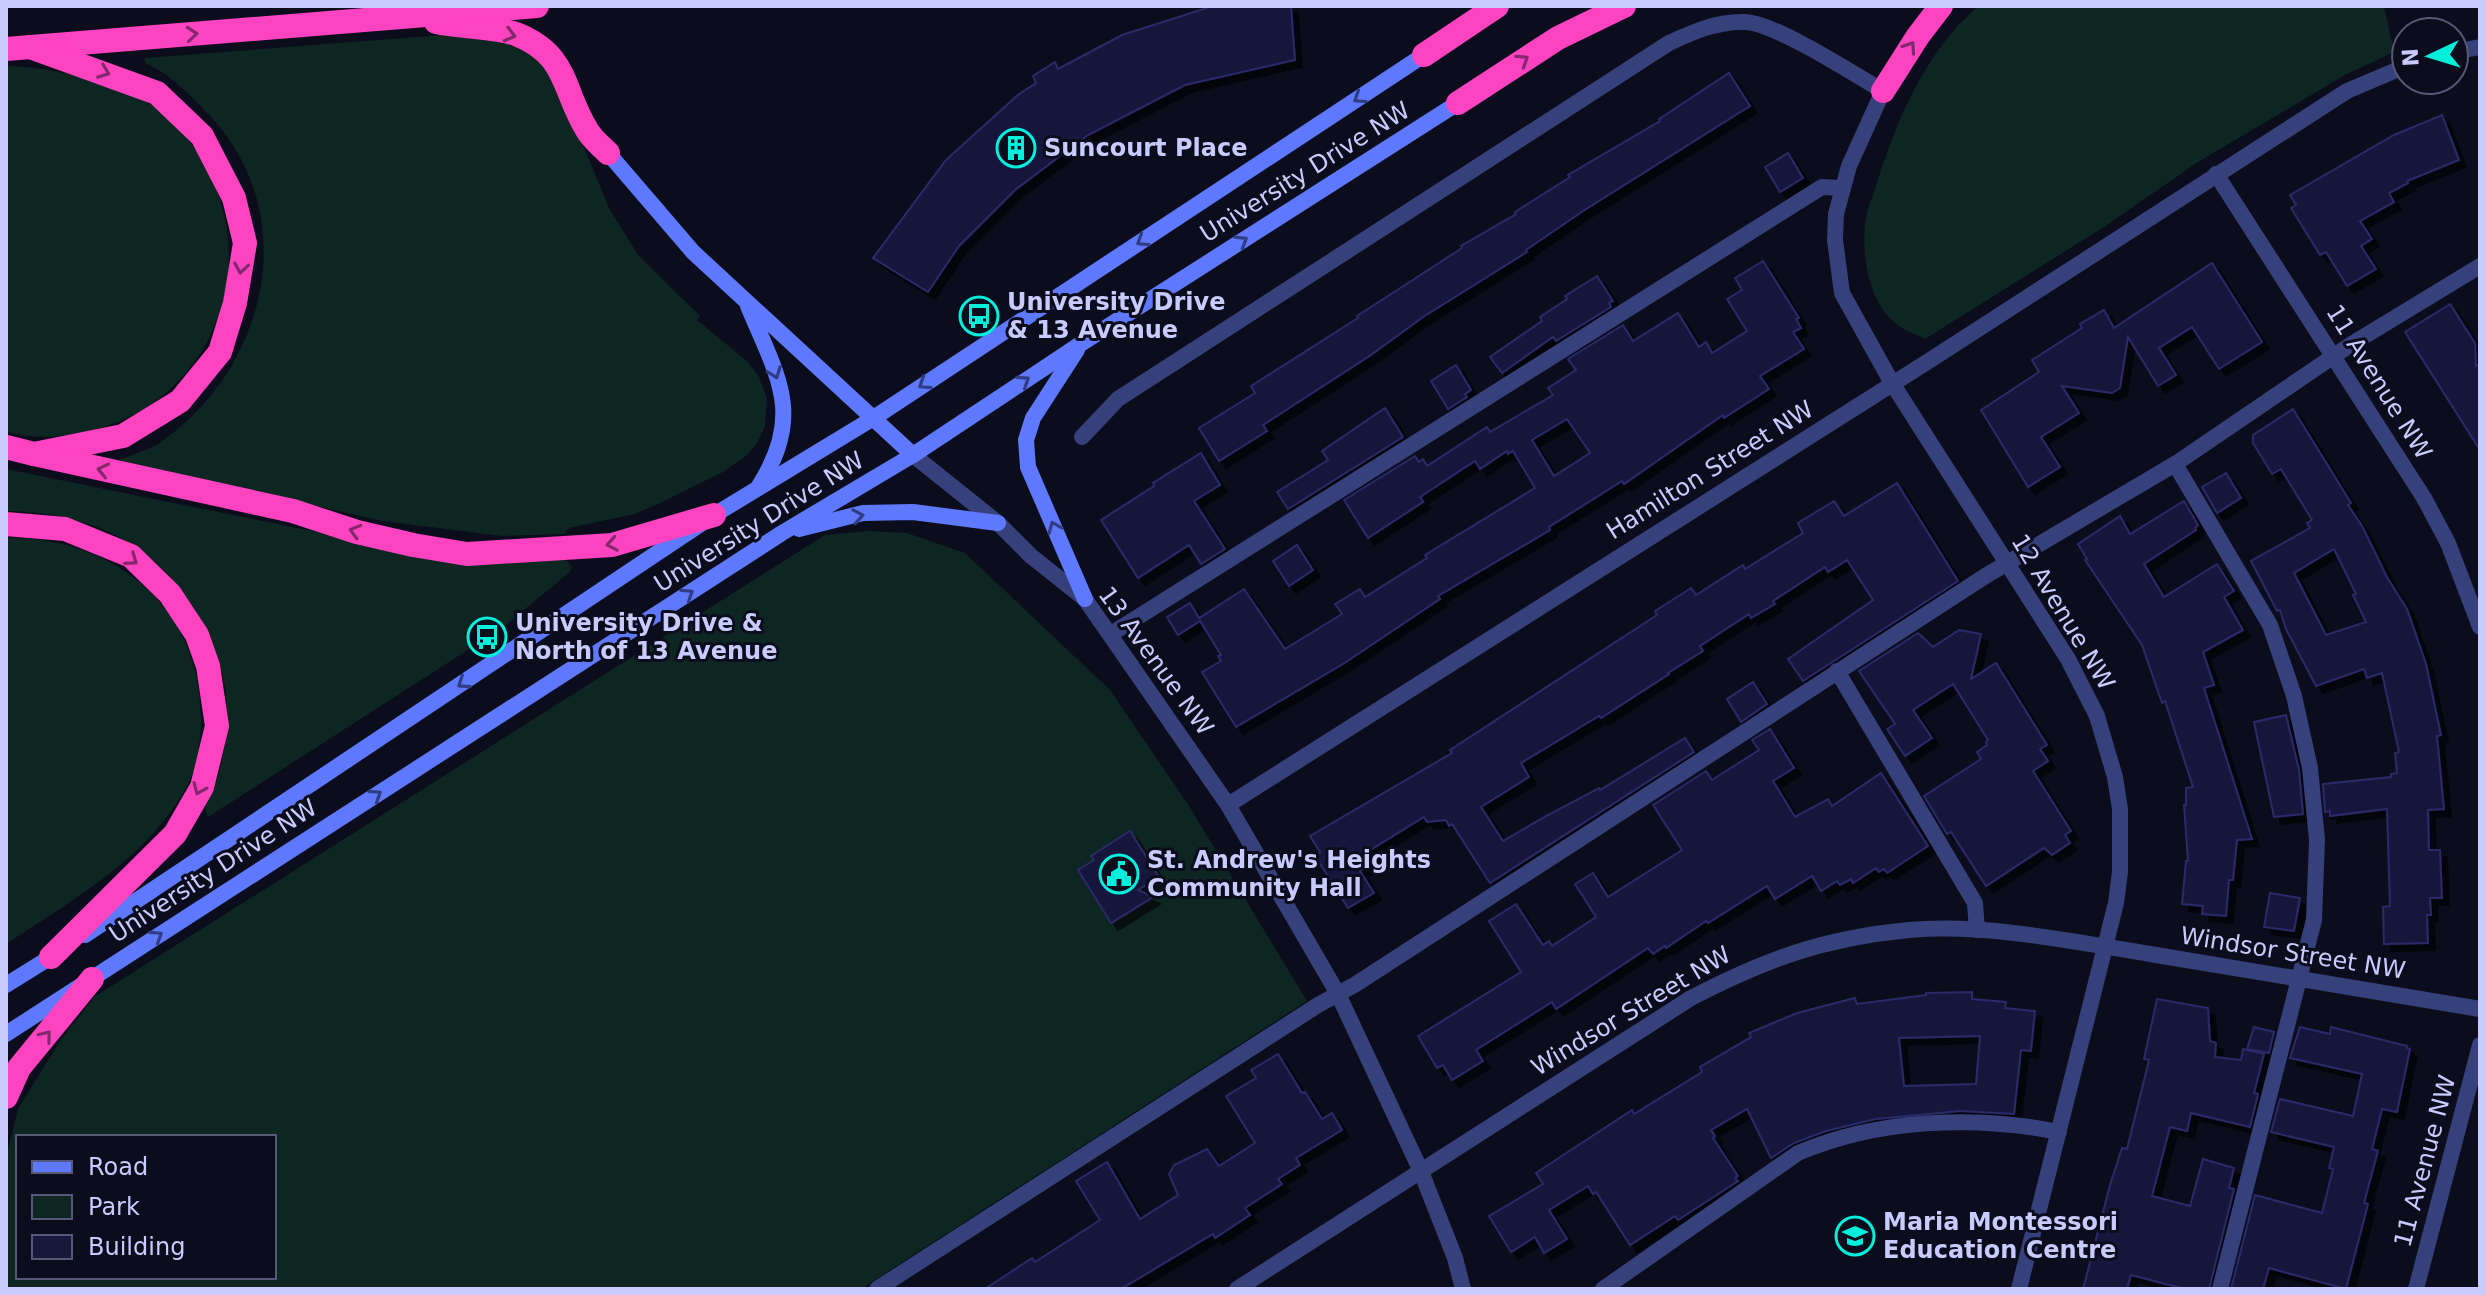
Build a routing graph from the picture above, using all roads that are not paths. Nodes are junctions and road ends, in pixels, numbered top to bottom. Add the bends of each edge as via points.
1 (537, 6) edge
2 (1497, 6) edge
3 (1624, 6) edge
4 (1941, 6) edge
5 (407, 16) junction
6 (18, 48) edge
7 (1424, 55) joint
8 (2390, 73) edge
9 (1883, 91) junction
10 (1458, 103) joint
11 (608, 153) joint
12 (2216, 174) junction
13 (1841, 188) junction
14 (2480, 266) edge
15 (745, 300) junction
16 (1082, 343) junction
17 (2335, 357) junction
18 (1892, 383) junction
19 (872, 419) junction
20 (1082, 437) dead end
21 (6, 447) edge
22 (34, 454) junction
23 (913, 455) junction
24 (2175, 464) junction
25 (757, 489) junction
26 (714, 515) junction
27 (998, 523) junction
28 (6, 524) edge
29 (782, 533) junction
30 (2005, 564) junction
31 (1085, 599) junction
32 (2480, 627) edge
33 (1111, 634) junction
34 (1837, 671) junction
35 (1228, 805) junction
36 (1977, 930) junction
37 (2106, 947) junction
38 (51, 957) junction
39 (92, 979) junction
40 (2301, 979) junction
41 (6, 985) edge
42 (1338, 994) junction
43 (2480, 1009) edge
44 (6, 1034) edge
45 (2480, 1045) edge
46 (6, 1097) edge
47 (2059, 1132) junction
48 (1420, 1169) junction
49 (877, 1289) edge
50 (1237, 1289) edge
51 (1463, 1289) edge
52 (1603, 1289) edge
53 (2019, 1289) edge
54 (2220, 1289) edge
55 (2416, 1289) edge

1 - 5 highway
2 - 7 highway
10 -> 3 highway via 1558,38
9 -> 4 highway
6 -> 5 highway
5 -> 11 highway via 513,33 534,44 554,59 587,131
6 -> 22 highway via 157,93 202,136 234,198 245,243 220,352 180,401 123,436
7 -> 19 street, University Drive NW
8 - 12 street, Hamilton Street NW via 2347,91
9 - 13 street, 12 Avenue NW
9 - 20 street via 1785,36 1747,22 1704,27 1669,43 1118,399
16 -> 10 street, University Drive NW
11 - 15 street, 13 Avenue NW via 693,252
12 - 17 street, 11 Avenue NW
12 - 18 street, Hamilton Street NW
13 - 18 street, 12 Avenue NW via 1835,240 1842,293
13 - 33 street via 1822,187
14 - 17 street
15 - 19 street, 13 Avenue NW
15 -> 25 street via 779,381 785,422 773,464
23 -> 16 street, University Drive NW
31 -> 16 street via 1028,467 1026,440 1033,418
17 - 24 street
17 - 32 street, 11 Avenue NW via 2424,498 2448,543
18 - 30 street, 12 Avenue NW
18 - 35 street, Hamilton Street NW
19 - 23 street, 13 Avenue NW
19 - 25 street, University Drive NW
21 - 22 highway
26 -> 22 highway via 612,545 467,554
23 - 27 street, 13 Avenue NW
23 - 29 street, University Drive NW
24 - 30 street
24 - 40 street via 2270,625 2294,696 2310,768 2317,840 2314,920
25 - 26 street, University Drive NW
26 -> 38 street, University Drive NW
29 -> 27 street via 863,513 913,512
27 - 31 street, 13 Avenue NW
28 -> 38 highway via 65,529 131,556 170,594 197,635 208,666 217,726 202,787 175,834
39 -> 29 street, University Drive NW
30 - 34 street
30 - 37 street, 12 Avenue NW via 2084,687 2107,746 2121,841
31 - 33 street, 13 Avenue NW
33 - 35 street, 13 Avenue NW
34 - 36 street via 1975,903
34 - 42 street
35 - 42 street, 13 Avenue NW
36 - 37 street, Windsor Street NW
36 - 48 street, Windsor Street NW via 1911,930 1849,939 1746,969 1691,998
37 - 40 street, Windsor Street NW
37 - 47 street, 12 Avenue NW
38 - 41 street, University Drive NW
39 - 44 street, University Drive NW
46 -> 39 highway via 19,1068
40 - 43 street, Windsor Street NW
40 - 54 street
42 - 48 street, 13 Avenue NW
42 - 49 street
45 - 55 street, 11 Avenue NW
47 - 52 street via 1999,1122 1954,1123 1899,1126 1831,1139 1798,1153
47 - 53 street, 12 Avenue NW
48 - 50 street, Windsor Street NW
48 - 51 street, 13 Avenue NW

